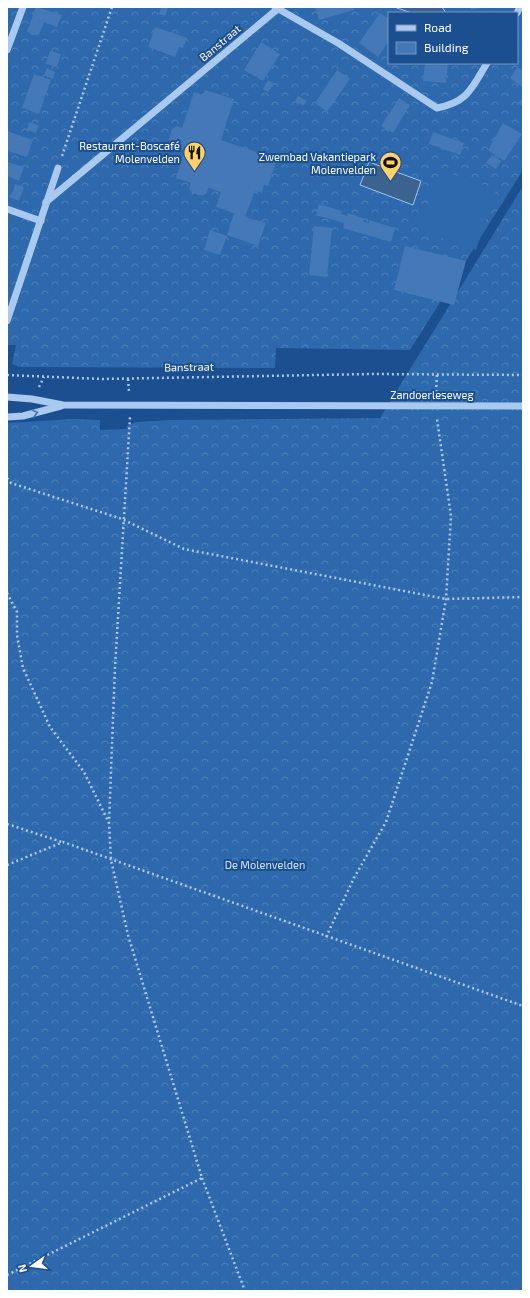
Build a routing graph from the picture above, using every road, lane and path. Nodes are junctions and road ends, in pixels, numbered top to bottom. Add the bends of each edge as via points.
1 (23, 7) edge
2 (112, 7) edge
3 (277, 8) edge
4 (8, 47) edge
5 (486, 64) edge
6 (58, 168) joint
7 (46, 202) junction
8 (7, 209) edge
9 (41, 221) junction
10 (7, 321) edge
11 (372, 374) joint
12 (436, 374) junction
13 (7, 375) edge
14 (523, 375) edge
15 (128, 379) junction
16 (7, 397) edge
17 (63, 405) junction
18 (130, 405) junction
19 (436, 406) junction
20 (523, 406) edge
21 (7, 416) edge
22 (7, 478) edge
23 (122, 519) junction
24 (7, 593) edge
25 (523, 597) edge
26 (446, 600) junction
27 (7, 824) edge
28 (109, 824) junction
29 (63, 842) junction
30 (111, 860) junction
31 (7, 865) edge
32 (326, 937) junction
33 (523, 1006) edge
34 (202, 1178) junction
35 (7, 1275) edge
36 (245, 1291) edge

1 - 4 street
2 - 6 path
3 - 5 street, Banstraat via 437,108 452,105 470,92
3 - 7 street, Banstraat
6 - 7 street
7 - 9 street
8 - 9 street
9 - 10 street
11 - 12 path, Zandoerleseweg
11 - 15 path, Banstraat
12 - 14 path, Zandoerleseweg
12 - 19 path
13 - 15 path, Banstraat
15 - 18 path
16 - 17 street
17 - 18 street
21 -> 17 street via 23,416
18 - 19 street, Zandoerleseweg
18 - 23 path
19 - 20 street, Zandoerleseweg
19 - 26 path via 451,516
22 - 23 path via 11,483
23 - 26 path via 184,549
23 - 28 path
24 - 28 path via 17,612 17,635 23,668 50,727 84,772
25 - 26 path
26 - 32 path via 432,682 386,822 354,878
27 - 29 path
28 - 30 path
29 - 30 path
29 - 31 path
30 - 32 path
30 - 34 path via 128,935
32 - 33 path
34 - 35 path
34 - 36 path

